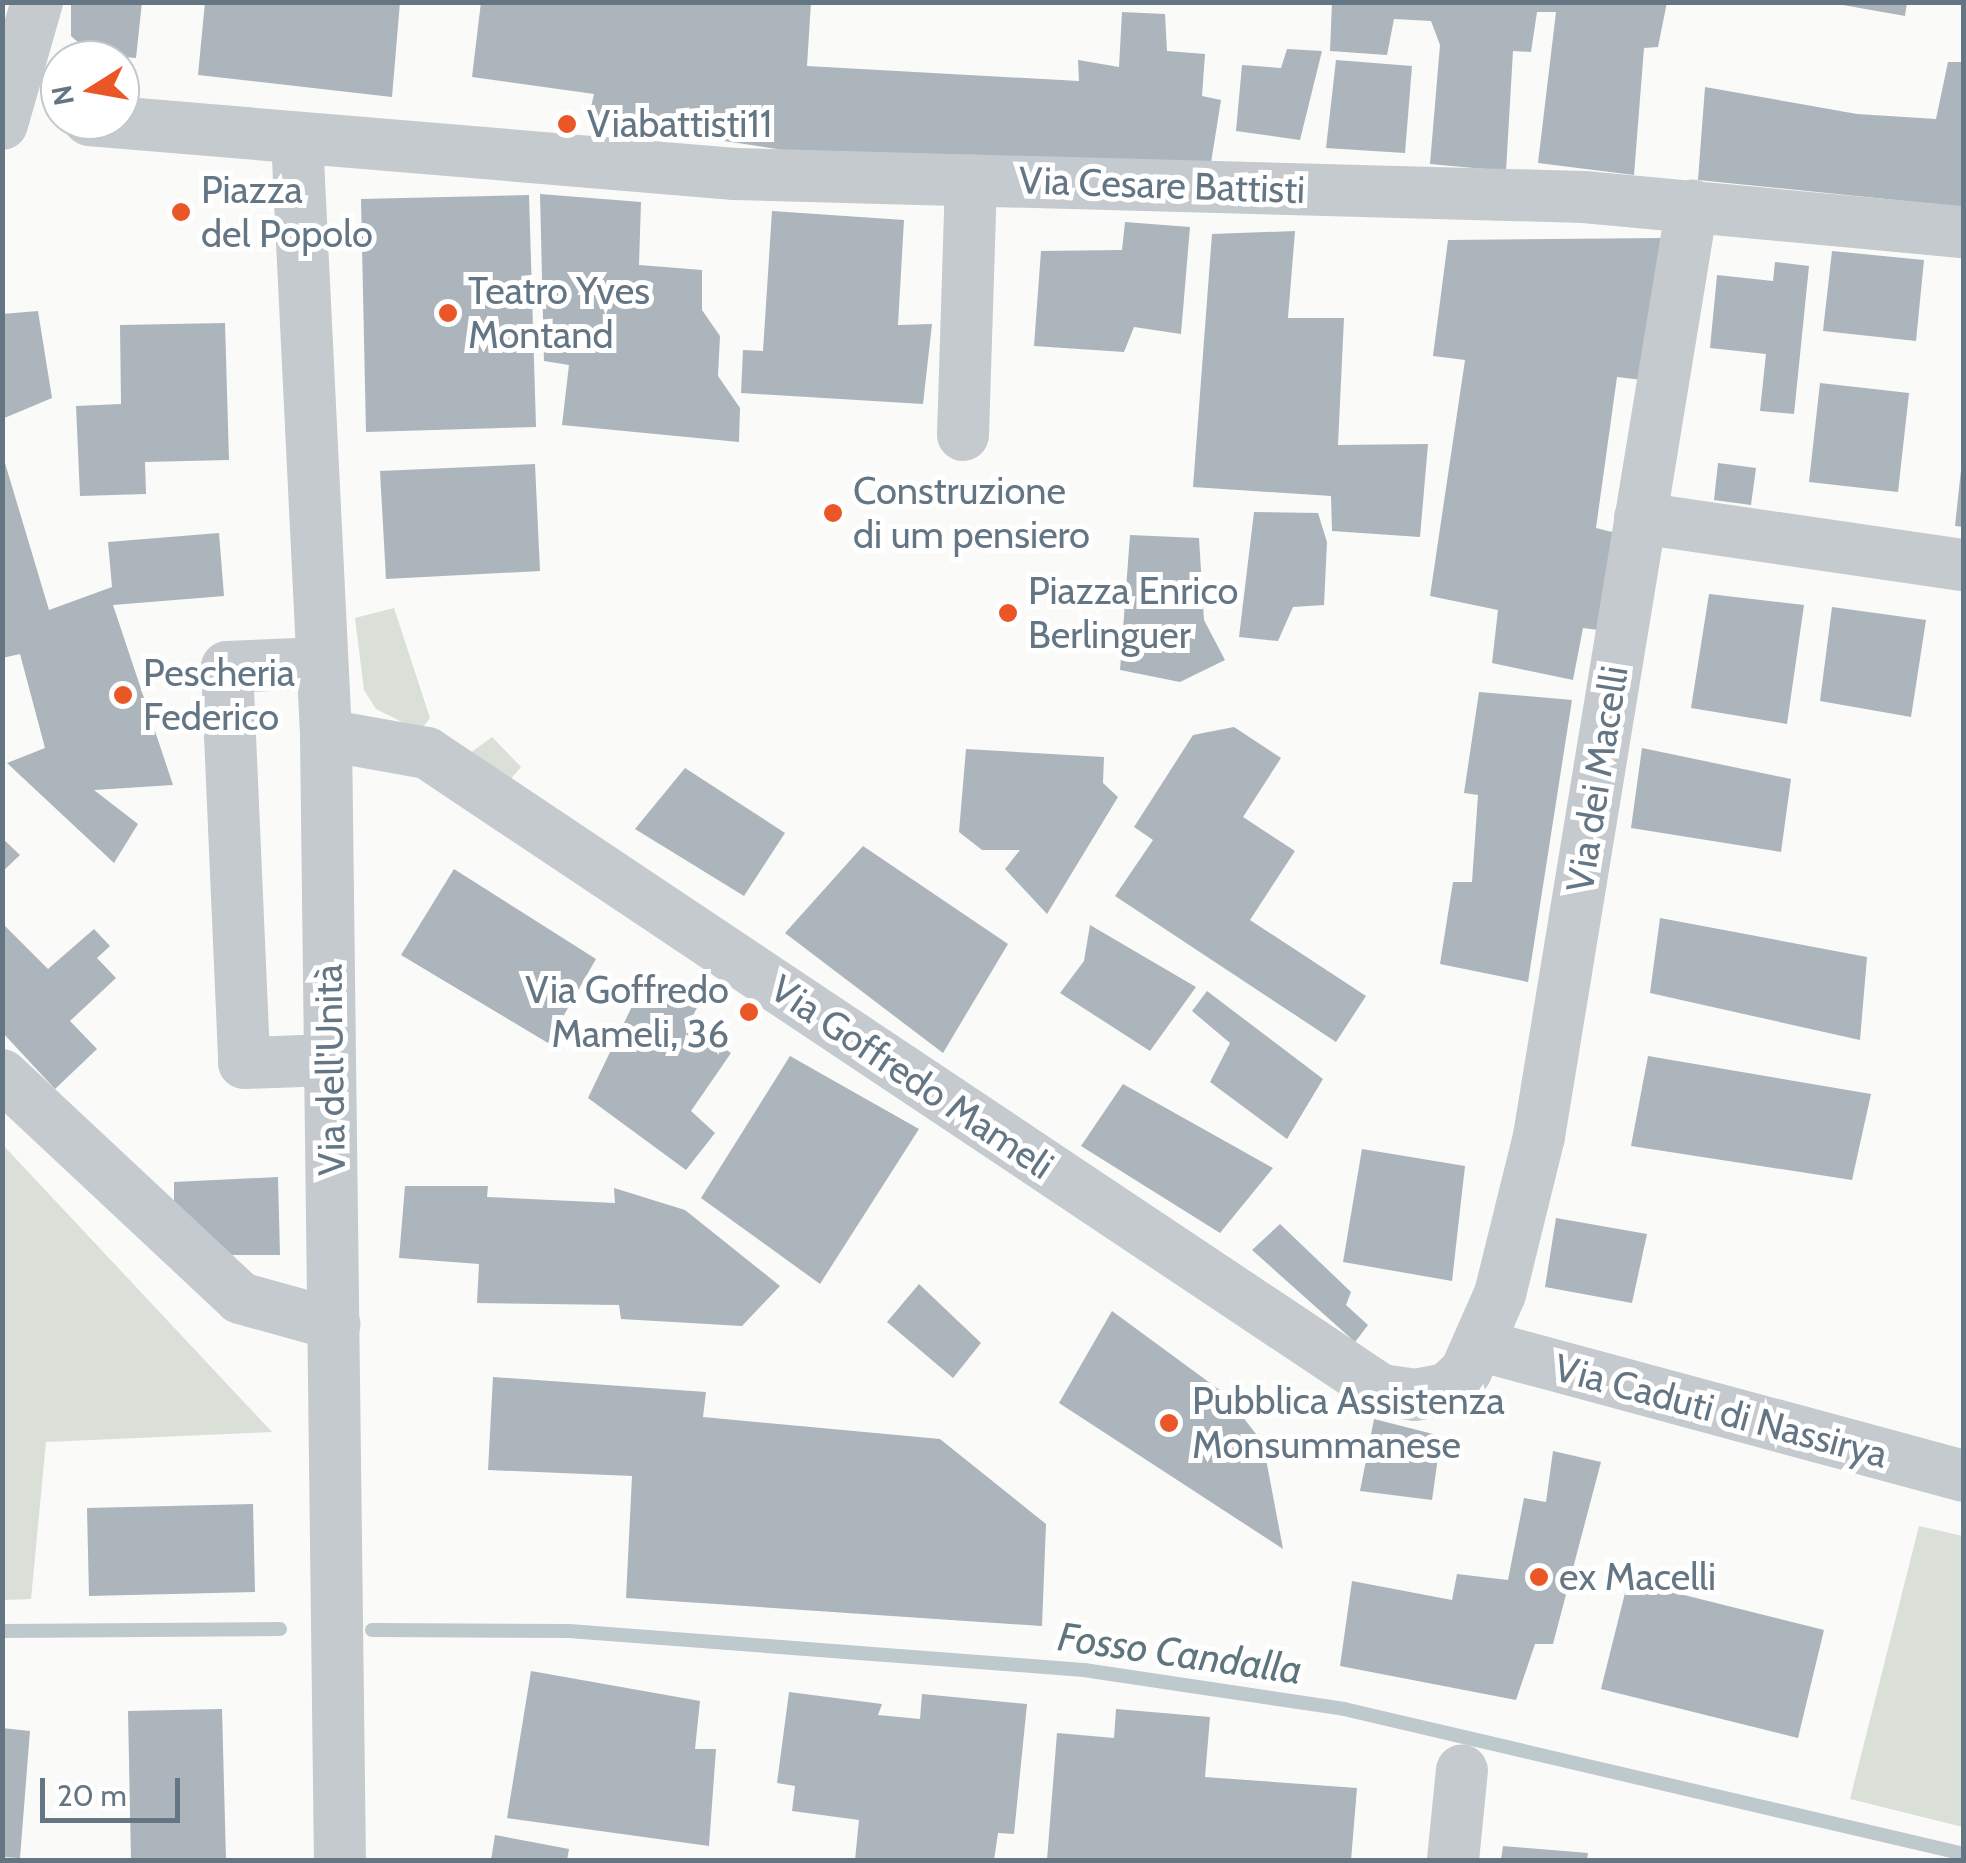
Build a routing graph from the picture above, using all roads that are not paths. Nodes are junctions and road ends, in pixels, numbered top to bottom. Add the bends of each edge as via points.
1 (36, 5) edge
2 (4, 115) edge
3 (40, 116) edge
4 (140, 125) edge
5 (296, 139) junction
6 (971, 180) junction
7 (1692, 206) junction
8 (1964, 232) edge
9 (963, 435) dead end
10 (1640, 518) junction
11 (1964, 564) edge
12 (322, 663) junction
13 (326, 735) junction
14 (330, 1060) junction
15 (2, 1075) edge
16 (334, 1324) junction
17 (1479, 1346) junction
18 (1964, 1476) edge
19 (1462, 1770) dead end
20 (340, 1860) edge
21 (1453, 1860) edge

1 - 2 street
2 - 3 street
4 - 5 street, Via Cesare Battisti
5 - 6 street, Via Cesare Battisti via 734,174
5 - 12 street, Via dell'Unità
6 - 7 street, Via Cesare Battisti via 1584,197
6 - 9 street
7 - 8 street, Via Cesare Battisti
7 - 10 street, Via dei Macelli
10 - 11 street
10 - 17 street, Via dei Macelli via 1539,1136 1500,1294
12 - 13 street, Via dell'Unità
12 - 14 street via 227,666 244,1063
13 - 14 street, Via dell'Unità
13 - 17 street, Via Goffredo Mameli via 427,753 1382,1390 1415,1395 1447,1389
14 - 16 street, Via dell'Unità
15 - 16 street via 240,1298
16 - 20 street, Via dell'Unità
17 - 18 street, Via Caduti di Nassirya
19 - 21 street

